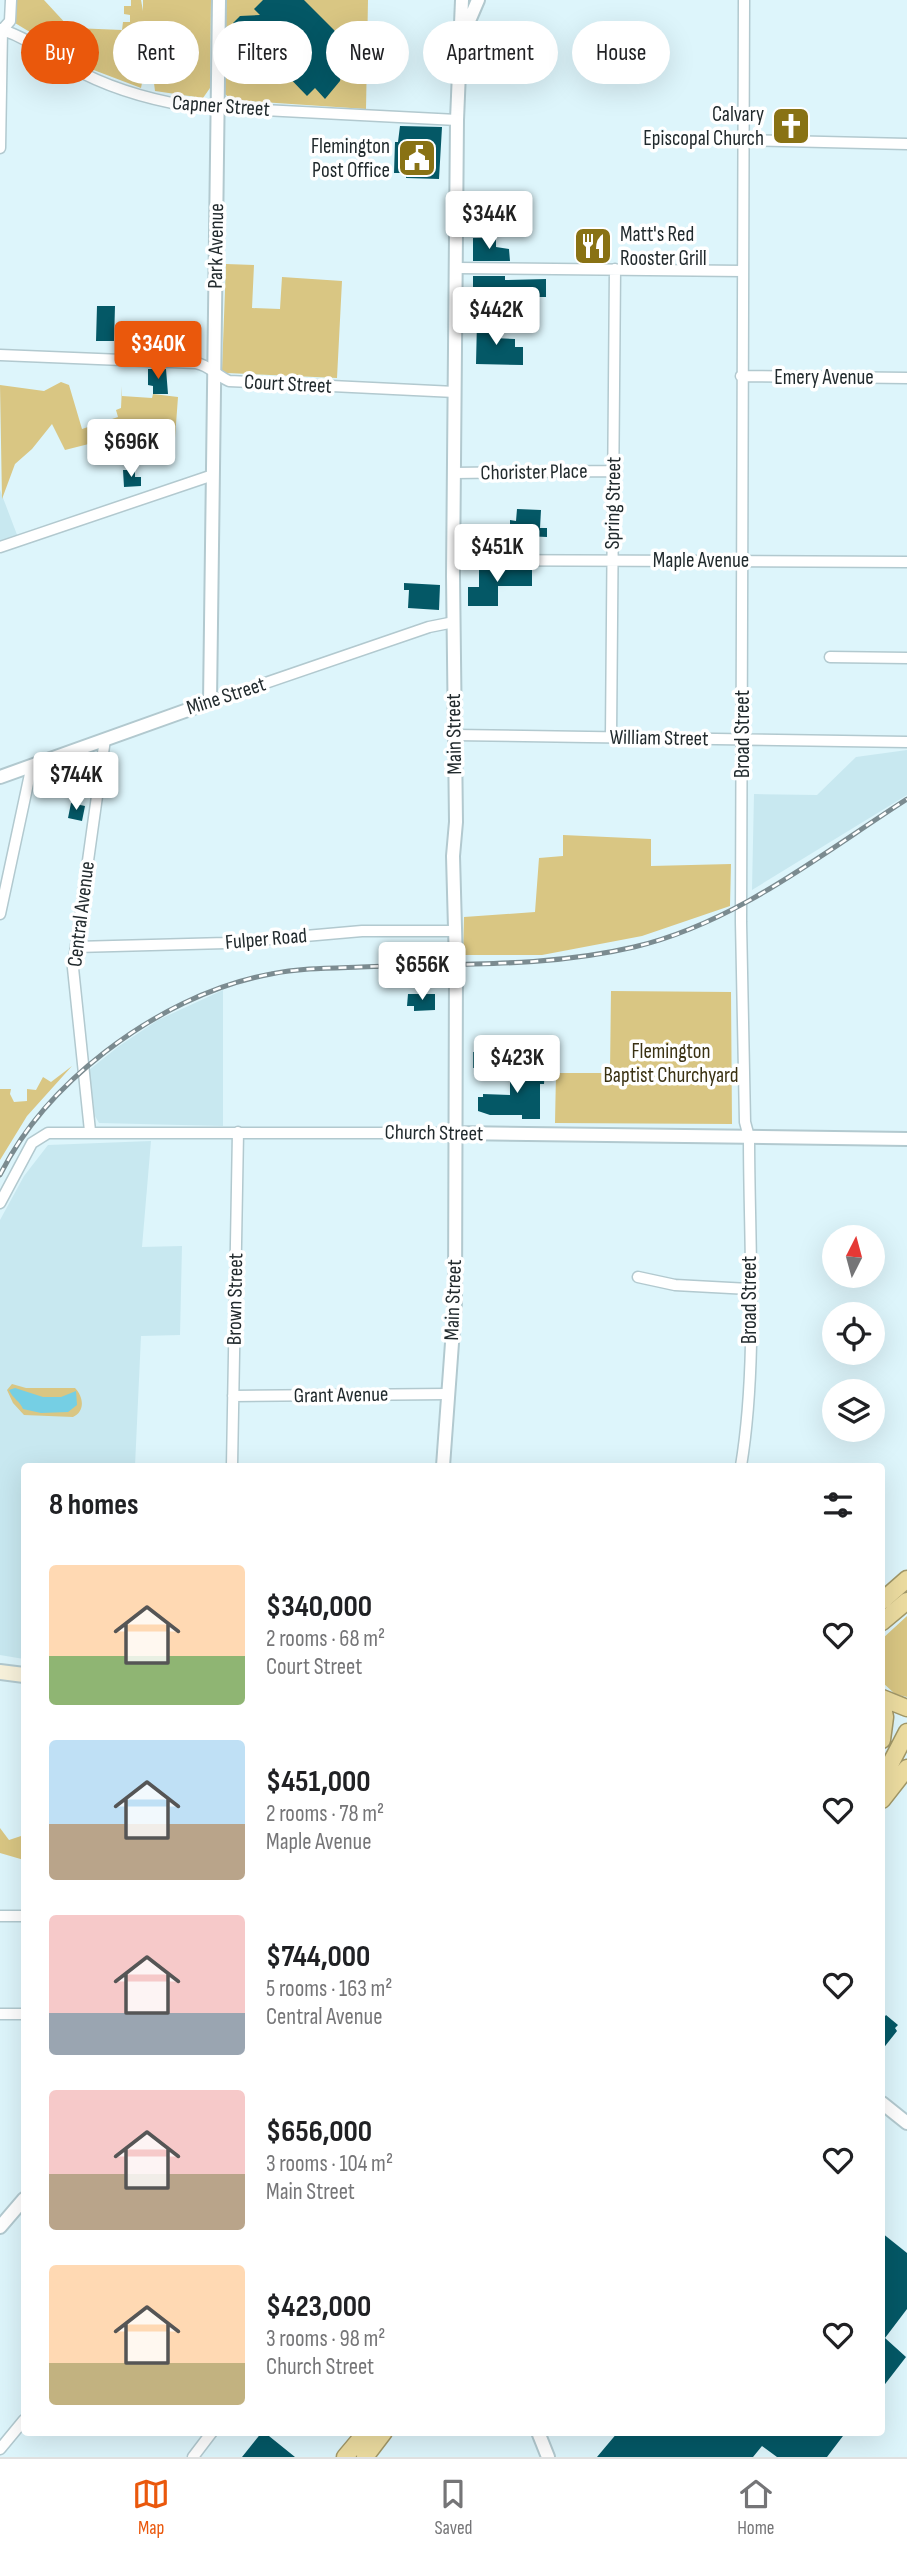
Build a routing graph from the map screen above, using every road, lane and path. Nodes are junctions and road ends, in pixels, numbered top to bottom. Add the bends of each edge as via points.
1 (11, 0) edge
2 (219, 0) edge
3 (462, 0) edge
4 (478, 0) edge
5 (744, 0) edge
6 (461, 21) edge
7 (469, 21) edge
8 (1, 30) edge
9 (458, 84) edge
10 (218, 107) junction
11 (457, 120) junction
12 (743, 140) junction
13 (907, 144) edge
14 (0, 148) edge
15 (457, 268) junction
16 (615, 270) junction
17 (742, 271) junction
18 (0, 355) edge
19 (213, 373) junction
20 (741, 376) junction
21 (907, 378) edge
22 (455, 392) junction
23 (613, 471) junction
24 (454, 473) junction
25 (213, 475) junction
26 (0, 547) edge
27 (612, 559) junction
28 (453, 560) junction
29 (742, 560) junction
30 (907, 562) edge
31 (453, 622) junction
32 (830, 657) dead end
33 (907, 658) edge
34 (210, 702) junction
35 (454, 735) junction
36 (611, 737) junction
37 (105, 739) junction
38 (742, 740) junction
39 (907, 742) edge
40 (28, 768) junction
41 (0, 777) edge
42 (0, 914) edge
43 (456, 931) junction
44 (76, 947) junction
45 (90, 1131) junction
46 (239, 1132) junction
47 (457, 1133) junction
48 (749, 1137) junction
49 (907, 1139) edge
50 (0, 1203) edge
51 (638, 1277) dead end
52 (749, 1289) junction
53 (448, 1394) junction
54 (233, 1396) junction
55 (232, 1463) edge
56 (443, 1463) edge
57 (741, 1463) edge
58 (907, 1579) edge
59 (907, 1601) edge
60 (885, 1612) edge
61 (885, 1613) edge
62 (0, 1672) edge
63 (21, 1675) edge
64 (885, 1701) edge
65 (907, 1708) edge
66 (907, 1732) edge
67 (907, 1768) edge
68 (885, 1774) edge
69 (885, 1796) edge
70 (0, 1916) edge
71 (21, 1916) edge
72 (0, 2014) edge
73 (21, 2014) edge
74 (885, 2105) edge
75 (907, 2123) edge
76 (21, 2202) edge
77 (0, 2227) edge
78 (21, 2424) edge
79 (209, 2436) edge
80 (363, 2436) edge
81 (381, 2436) edge
82 (540, 2436) edge
83 (0, 2449) edge
84 (193, 2457) edge
85 (345, 2457) edge
86 (365, 2457) edge
87 (548, 2457) edge

1 - 8 street via 10,21
2 - 10 street, Park Avenue
3 - 6 street, Main Street
4 - 7 street
5 - 12 street, Broad Street
8 - 10 street, Capner Street via 121,90 180,104
8 - 14 street
9 - 11 street, Main Street
10 - 11 street, Capner Street
10 - 19 street, Park Avenue
11 - 15 street, Main Street
12 - 13 street
12 - 17 street, Broad Street
15 - 16 street
15 - 22 street, Main Street
16 - 17 street
16 - 23 street, Spring Street
17 - 20 street, Broad Street
18 - 19 street, Court Street via 198,363
19 - 22 street, Court Street via 229,381
19 - 25 street, Park Avenue
20 - 21 street, Emery Avenue
20 - 29 street, Broad Street
22 - 24 street, Main Street
23 - 24 street, Chorister Place
23 - 27 street, Spring Street
24 - 28 street, Main Street
25 - 26 street
25 - 34 street, Park Avenue
27 - 28 street, Maple Avenue
27 - 29 street, Maple Avenue
27 - 36 street, Spring Street
28 - 31 street, Main Street
29 - 30 street, Maple Avenue
29 - 38 street, Broad Street
31 - 34 street, Mine Street
31 - 35 street, Main Street
32 - 33 street
34 - 37 street, Mine Street
35 - 36 street, William Street
35 - 43 street, Main Street
36 - 38 street, William Street
37 - 40 street, Mine Street
37 - 44 street, Central Avenue
38 - 39 street, William Street
38 - 48 street, Broad Street via 741,959
40 - 41 street, Mine Street
40 - 42 street
43 - 44 street, Fulper Road via 362,931 226,943
43 - 47 street, Main Street
44 - 45 street, Central Avenue via 73,975
45 - 46 street, Church Street
45 - 50 street, Church Street via 48,1133 37,1138
46 - 47 street, Church Street
46 - 54 street, Brown Street
47 - 48 street, Church Street
47 - 53 street, Main Street via 455,1302
48 - 49 street, Church Street
48 - 52 street, Broad Street
51 - 52 street
52 - 57 street, Broad Street via 749,1406
53 - 54 street, Grant Avenue
53 - 56 street, Main Street
54 - 55 street, Brown Street
58 - 60 highway
59 - 61 highway
62 - 63 main road
64 - 65 highway
66 - 68 highway
67 - 69 highway
70 - 71 street
72 - 73 street
74 - 75 street
76 - 77 street
78 - 83 street
79 - 84 street
80 - 85 highway
81 - 86 highway
82 - 87 street

